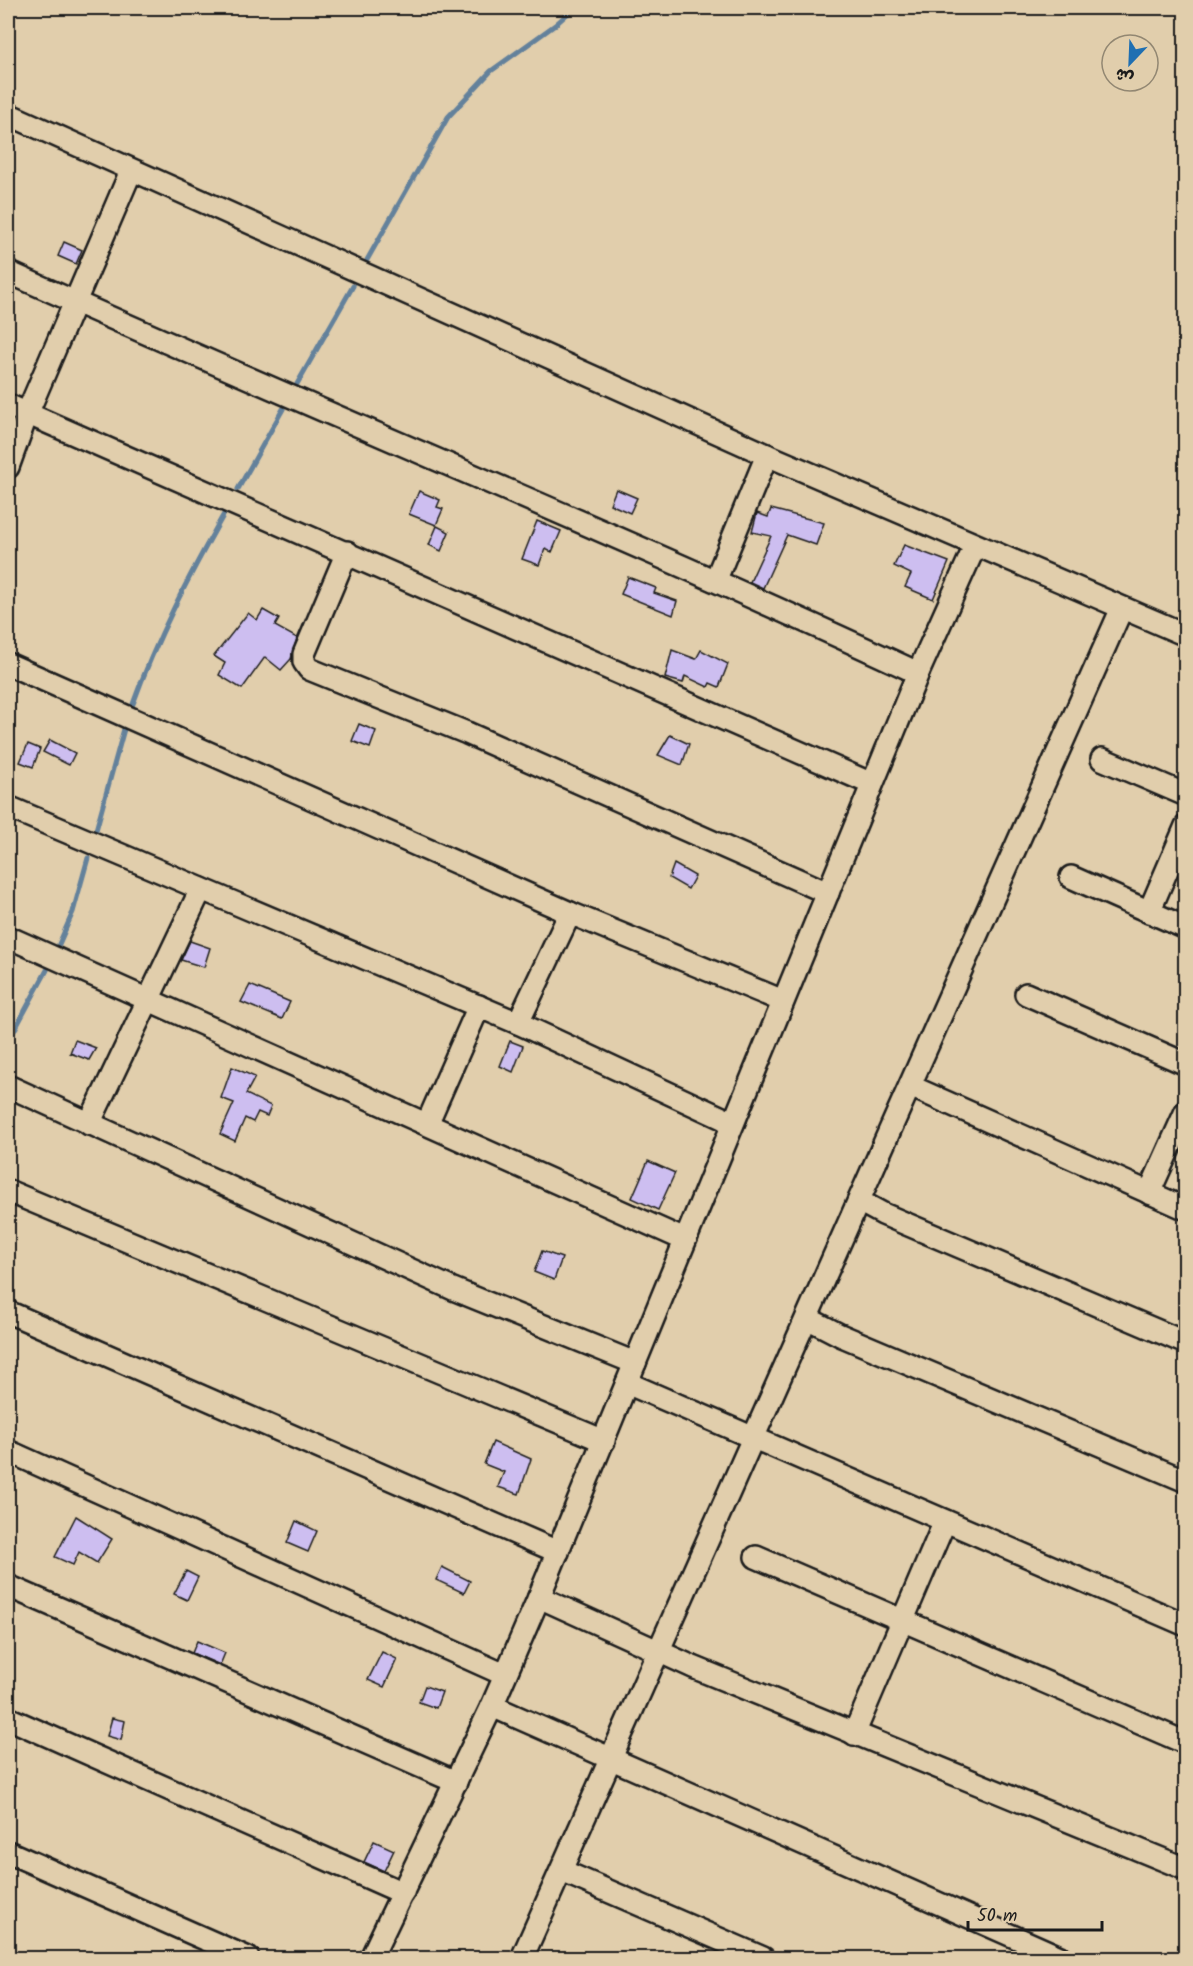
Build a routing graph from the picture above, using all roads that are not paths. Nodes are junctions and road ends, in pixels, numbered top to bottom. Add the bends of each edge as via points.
1 (8, 114) edge
2 (132, 171) junction
3 (8, 272) edge
4 (75, 303) junction
5 (8, 405) edge
6 (27, 414) junction
7 (767, 455) junction
8 (8, 467) edge
9 (975, 546) junction
10 (347, 552) junction
11 (716, 579) junction
12 (1122, 608) junction
13 (1185, 635) edge
14 (8, 664) edge
15 (918, 673) junction
16 (1102, 759) dead end
17 (872, 784) junction
18 (1185, 795) edge
19 (8, 807) edge
20 (1185, 826) edge
21 (1071, 877) dead end
22 (201, 889) junction
23 (828, 893) junction
24 (1149, 912) junction
25 (570, 913) junction
26 (1185, 928) edge
27 (8, 937) edge
28 (1026, 994) dead end
29 (149, 1000) junction
30 (783, 1001) junction
31 (479, 1006) junction
32 (518, 1023) junction
33 (1185, 1064) edge
34 (8, 1086) edge
35 (910, 1086) junction
36 (1185, 1110) edge
37 (733, 1123) junction
38 (89, 1124) junction
39 (427, 1124) junction
40 (8, 1191) edge
41 (1149, 1193) junction
42 (859, 1200) junction
43 (1185, 1209) edge
44 (685, 1240) junction
45 (8, 1312) edge
46 (807, 1318) junction
47 (1185, 1343) edge
48 (631, 1373) junction
49 (754, 1438) junction
50 (604, 1441) junction
51 (8, 1451) edge
52 (1185, 1481) edge
53 (945, 1521) junction
54 (558, 1552) junction
55 (756, 1557) dead end
56 (8, 1586) edge
57 (539, 1598) junction
58 (902, 1621) junction
59 (1185, 1625) edge
60 (660, 1652) junction
61 (505, 1675) junction
62 (492, 1706) junction
63 (8, 1718) edge
64 (854, 1734) junction
65 (1185, 1743) edge
66 (612, 1759) junction
67 (456, 1782) junction
68 (8, 1852) edge
69 (1185, 1869) edge
70 (562, 1870) junction
71 (403, 1893) junction
72 (248, 1959) edge
73 (372, 1959) edge
74 (522, 1959) edge
75 (763, 1959) edge
76 (1062, 1959) edge

1 - 2 street
2 - 4 street
2 - 7 street
3 - 4 street
4 - 6 street
4 - 11 street
5 - 6 street
6 - 8 street
6 - 10 street
7 - 9 street
7 - 11 street
9 - 12 street
9 - 15 street
10 - 17 street
10 - 23 street via 304,654 309,669 467,733
11 - 15 street
12 - 13 street
12 - 35 street
14 - 25 street
15 - 17 street
16 - 18 street
17 - 23 street
19 - 22 street
20 - 24 street
21 - 24 street
22 - 29 street
22 - 31 street
23 - 30 street
24 - 26 street
25 - 30 street
25 - 32 street
27 - 29 street
28 - 33 street
29 - 38 street
29 - 39 street
30 - 37 street
31 - 32 street
31 - 39 street
32 - 37 street
34 - 38 street
35 - 41 street
35 - 42 street
36 - 41 street
37 - 44 street
38 - 48 street
39 - 44 street
40 - 50 street
41 - 43 street
42 - 46 street
42 - 47 street via 883,1214
44 - 48 street
45 - 54 street
46 - 49 street
46 - 52 street
48 - 49 street
48 - 50 street
49 - 53 street
49 - 60 street
50 - 54 street
51 - 61 street
53 - 58 street
53 - 59 street
54 - 57 street
55 - 58 street
56 - 67 street
57 - 60 street
57 - 61 street
58 - 64 street
58 - 65 street
60 - 64 street
60 - 66 street
61 - 62 street
62 - 66 street
62 - 67 street
63 - 71 street
64 - 69 street
66 - 70 street
66 - 76 street
67 - 71 street
68 - 72 street
70 - 74 street
70 - 75 street
71 - 73 street

